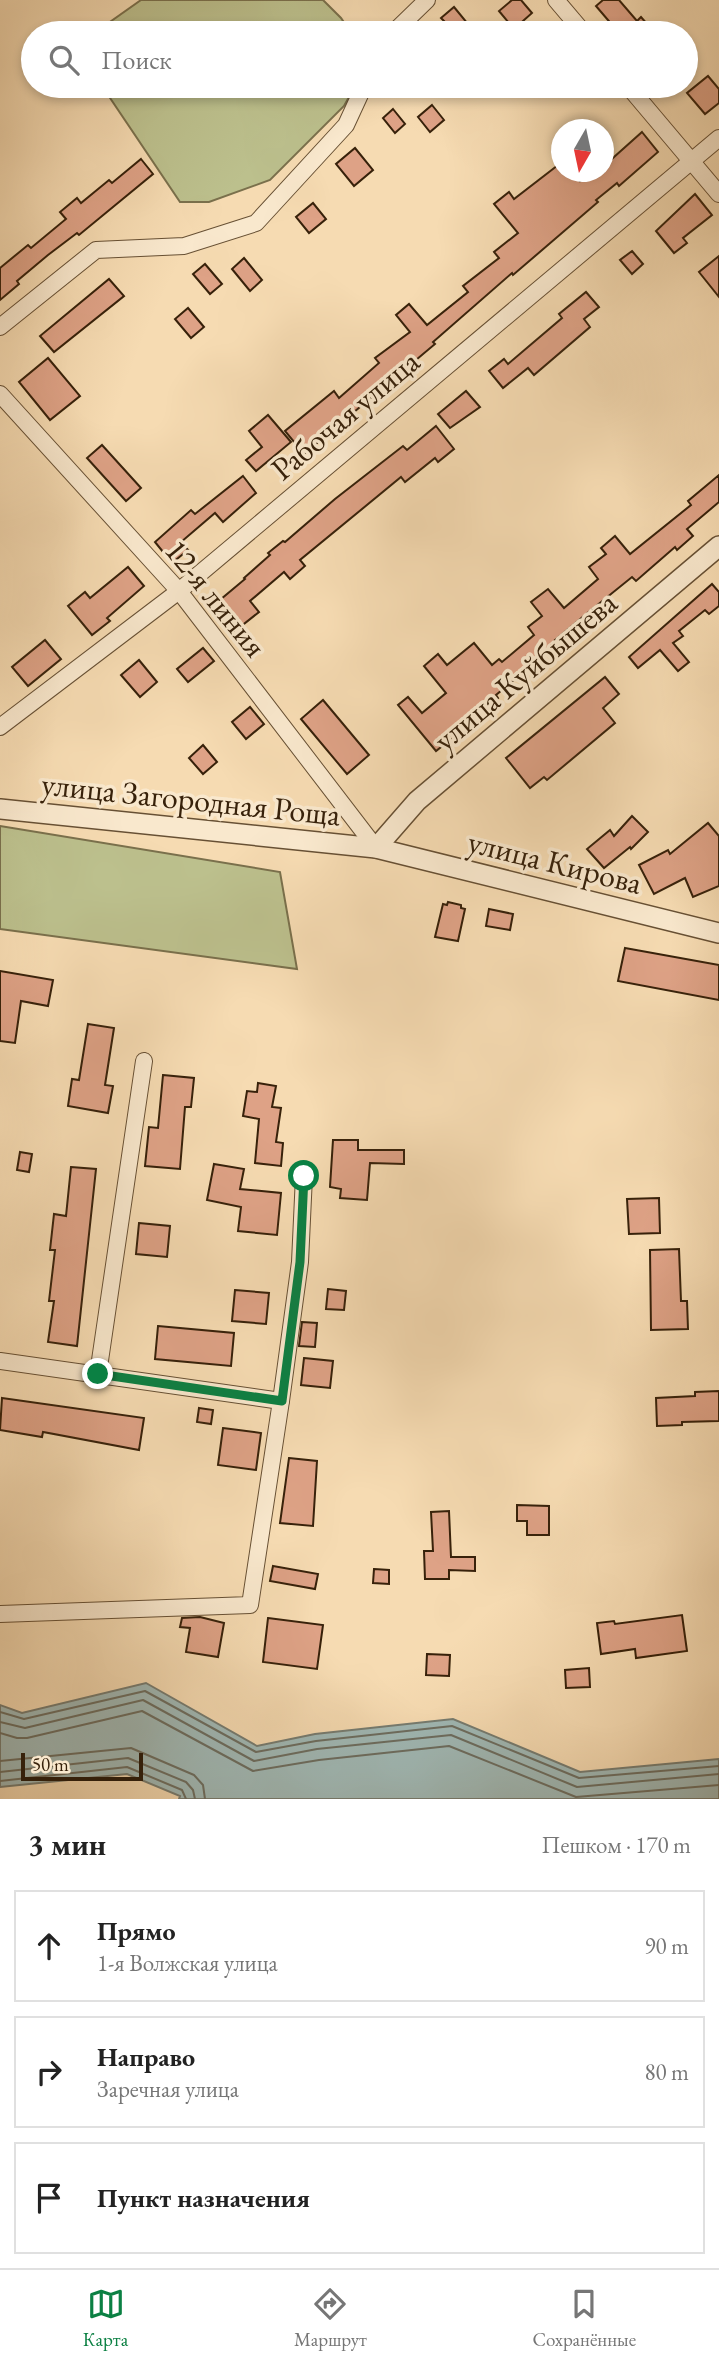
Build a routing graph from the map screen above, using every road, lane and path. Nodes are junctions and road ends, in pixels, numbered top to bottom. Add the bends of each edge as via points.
1 (427, 0) edge
2 (556, 0) edge
3 (405, 21) edge
4 (574, 21) edge
5 (358, 98) edge
6 (638, 98) edge
7 (719, 138) edge
8 (691, 161) junction
9 (719, 194) edge
10 (0, 327) edge
11 (0, 394) edge
12 (719, 546) edge
13 (179, 591) junction
14 (0, 727) edge
15 (0, 809) edge
16 (376, 848) junction
17 (719, 933) edge
18 (144, 1061) dead end
19 (304, 1176) dead end
20 (0, 1361) edge
21 (98, 1374) junction
22 (282, 1401) junction
23 (0, 1614) edge

1 - 3 street
2 - 4 street
5 - 10 street via 346,125 256,223 184,246 96,250
6 - 8 street
7 - 8 street, Рабочая улица
8 - 9 street
8 - 13 street, Рабочая улица
11 - 13 street, 12-я линия
12 - 16 street, улица Куйбышева via 417,801
13 - 14 street, Рабочая улица
13 - 16 street, 12-я линия
15 - 16 street, улица Загородная Роща
16 - 17 street, улица Кирова
18 - 21 street
19 - 22 street via 300,1262
20 - 21 street
21 - 22 street
22 - 23 street via 250,1605

